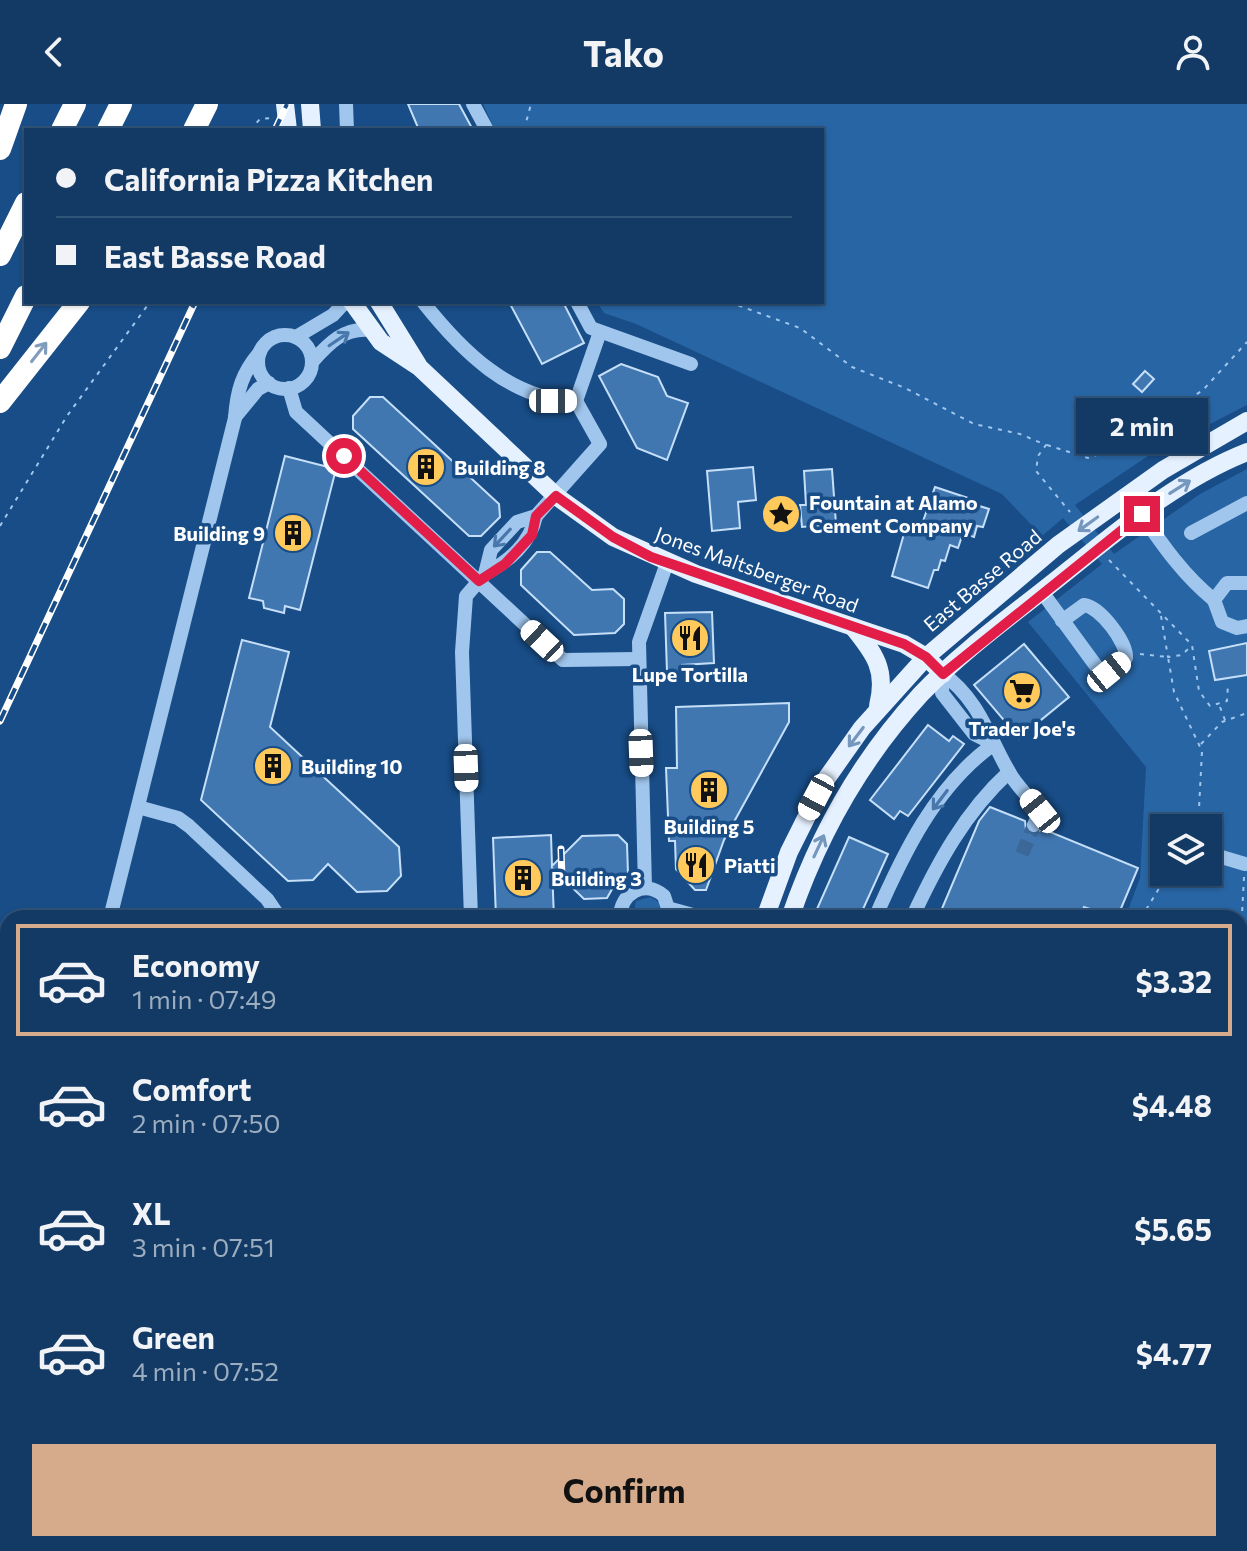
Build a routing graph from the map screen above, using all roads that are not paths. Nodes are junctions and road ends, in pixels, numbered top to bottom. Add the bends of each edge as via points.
1 (16, 104) edge
2 (75, 104) edge
3 (121, 104) edge
4 (207, 104) edge
5 (310, 104) edge
6 (346, 104) edge
7 (473, 104) edge
8 (63, 128) edge
9 (109, 128) edge
10 (195, 128) edge
11 (312, 128) edge
12 (347, 128) edge
13 (486, 128) edge
14 (0, 149) edge
15 (24, 207) edge
16 (0, 255) edge
17 (24, 300) edge
18 (77, 304) edge
19 (343, 304) edge
20 (353, 304) edge
21 (380, 304) edge
22 (425, 304) edge
23 (578, 304) edge
24 (371, 330) junction
25 (600, 332) junction
26 (296, 337) junction
27 (0, 348) edge
28 (260, 352) junction
29 (312, 362) junction
30 (691, 364) dead end
31 (419, 367) junction
32 (269, 383) junction
33 (289, 388) junction
34 (576, 401) junction
35 (0, 402) edge
36 (235, 418) junction
37 (1247, 421) edge
38 (1247, 452) edge
39 (1128, 495) junction
40 (556, 496) junction
41 (1247, 503) edge
42 (1142, 514) junction
43 (1191, 533) dead end
44 (667, 563) junction
45 (482, 578) junction
46 (1247, 583) edge
47 (1042, 592) junction
48 (1214, 600) junction
49 (1062, 621) junction
50 (1247, 626) edge
51 (853, 627) junction
52 (926, 657) junction
53 (638, 659) junction
54 (943, 674) junction
55 (877, 711) junction
56 (994, 744) junction
57 (1009, 772) junction
58 (138, 807) junction
59 (1034, 825) tunnel mouth
60 (1222, 857) edge
61 (1245, 864) edge
62 (645, 888) junction
63 (112, 910) edge
64 (275, 910) edge
65 (471, 910) edge
66 (621, 910) edge
67 (670, 910) edge
68 (768, 910) edge
69 (793, 910) edge
70 (879, 910) edge
71 (916, 910) edge

1 - 14 highway
2 - 8 highway
3 - 9 highway
4 - 10 highway
5 - 11 main road
6 - 12 lane
7 - 13 lane
15 - 16 highway
17 - 27 highway
35 -> 18 highway
19 - 26 lane via 323,323
20 - 24 main road, Jones Maltsberger Road
21 - 31 main road, Jones Maltsberger Road
22 - 34 lane via 492,374 524,392
23 - 25 lane via 591,328
29 -> 24 lane via 355,328
24 - 31 main road, Jones Maltsberger Road
25 - 30 lane
25 - 34 lane
26 - 28 lane via 275,337
26 - 29 lane via 311,352
28 - 32 lane via 259,366
28 - 36 lane via 244,370
29 - 33 lane via 307,378
31 - 40 main road, Jones Maltsberger Road
32 - 33 lane
32 - 36 lane
33 - 45 lane via 296,412
34 - 40 lane via 600,444
36 - 58 lane
37 - 39 main road, East Basse Road
42 -> 38 main road via 1181,486
39 - 42 lane
39 -> 52 main road, East Basse Road via 1058,545
40 - 44 main road, Jones Maltsberger Road via 613,537
40 - 45 lane via 536,516 532,535 505,564
41 - 43 lane
42 - 47 main road
42 - 48 lane via 1188,579
44 - 51 main road, Jones Maltsberger Road
44 - 53 lane via 645,617
45 - 53 lane via 563,660
45 - 65 lane via 466,596 462,619
46 - 48 lane via 1227,583
47 - 49 lane
47 - 54 main road
48 - 50 lane via 1222,622
49 - 49 lane via 1103,672 1126,658 1093,607 1084,605
51 - 52 main road, Jones Maltsberger Road
51 - 55 main road via 881,665
52 - 54 main road, Jones Maltsberger Road
52 - 55 main road, East Basse Road
53 - 62 lane
54 - 56 lane via 942,693 974,734
69 -> 54 main road via 830,823 862,769
55 -> 68 main road, East Basse Road via 818,792
56 - 57 lane
56 -> 70 lane via 959,776 917,832
57 - 59 lane via 1040,811
57 - 71 lane via 966,820 939,860
58 - 63 lane
58 - 64 lane via 189,826
60 - 61 lane
62 - 66 lane via 623,901
62 - 67 lane via 664,896

